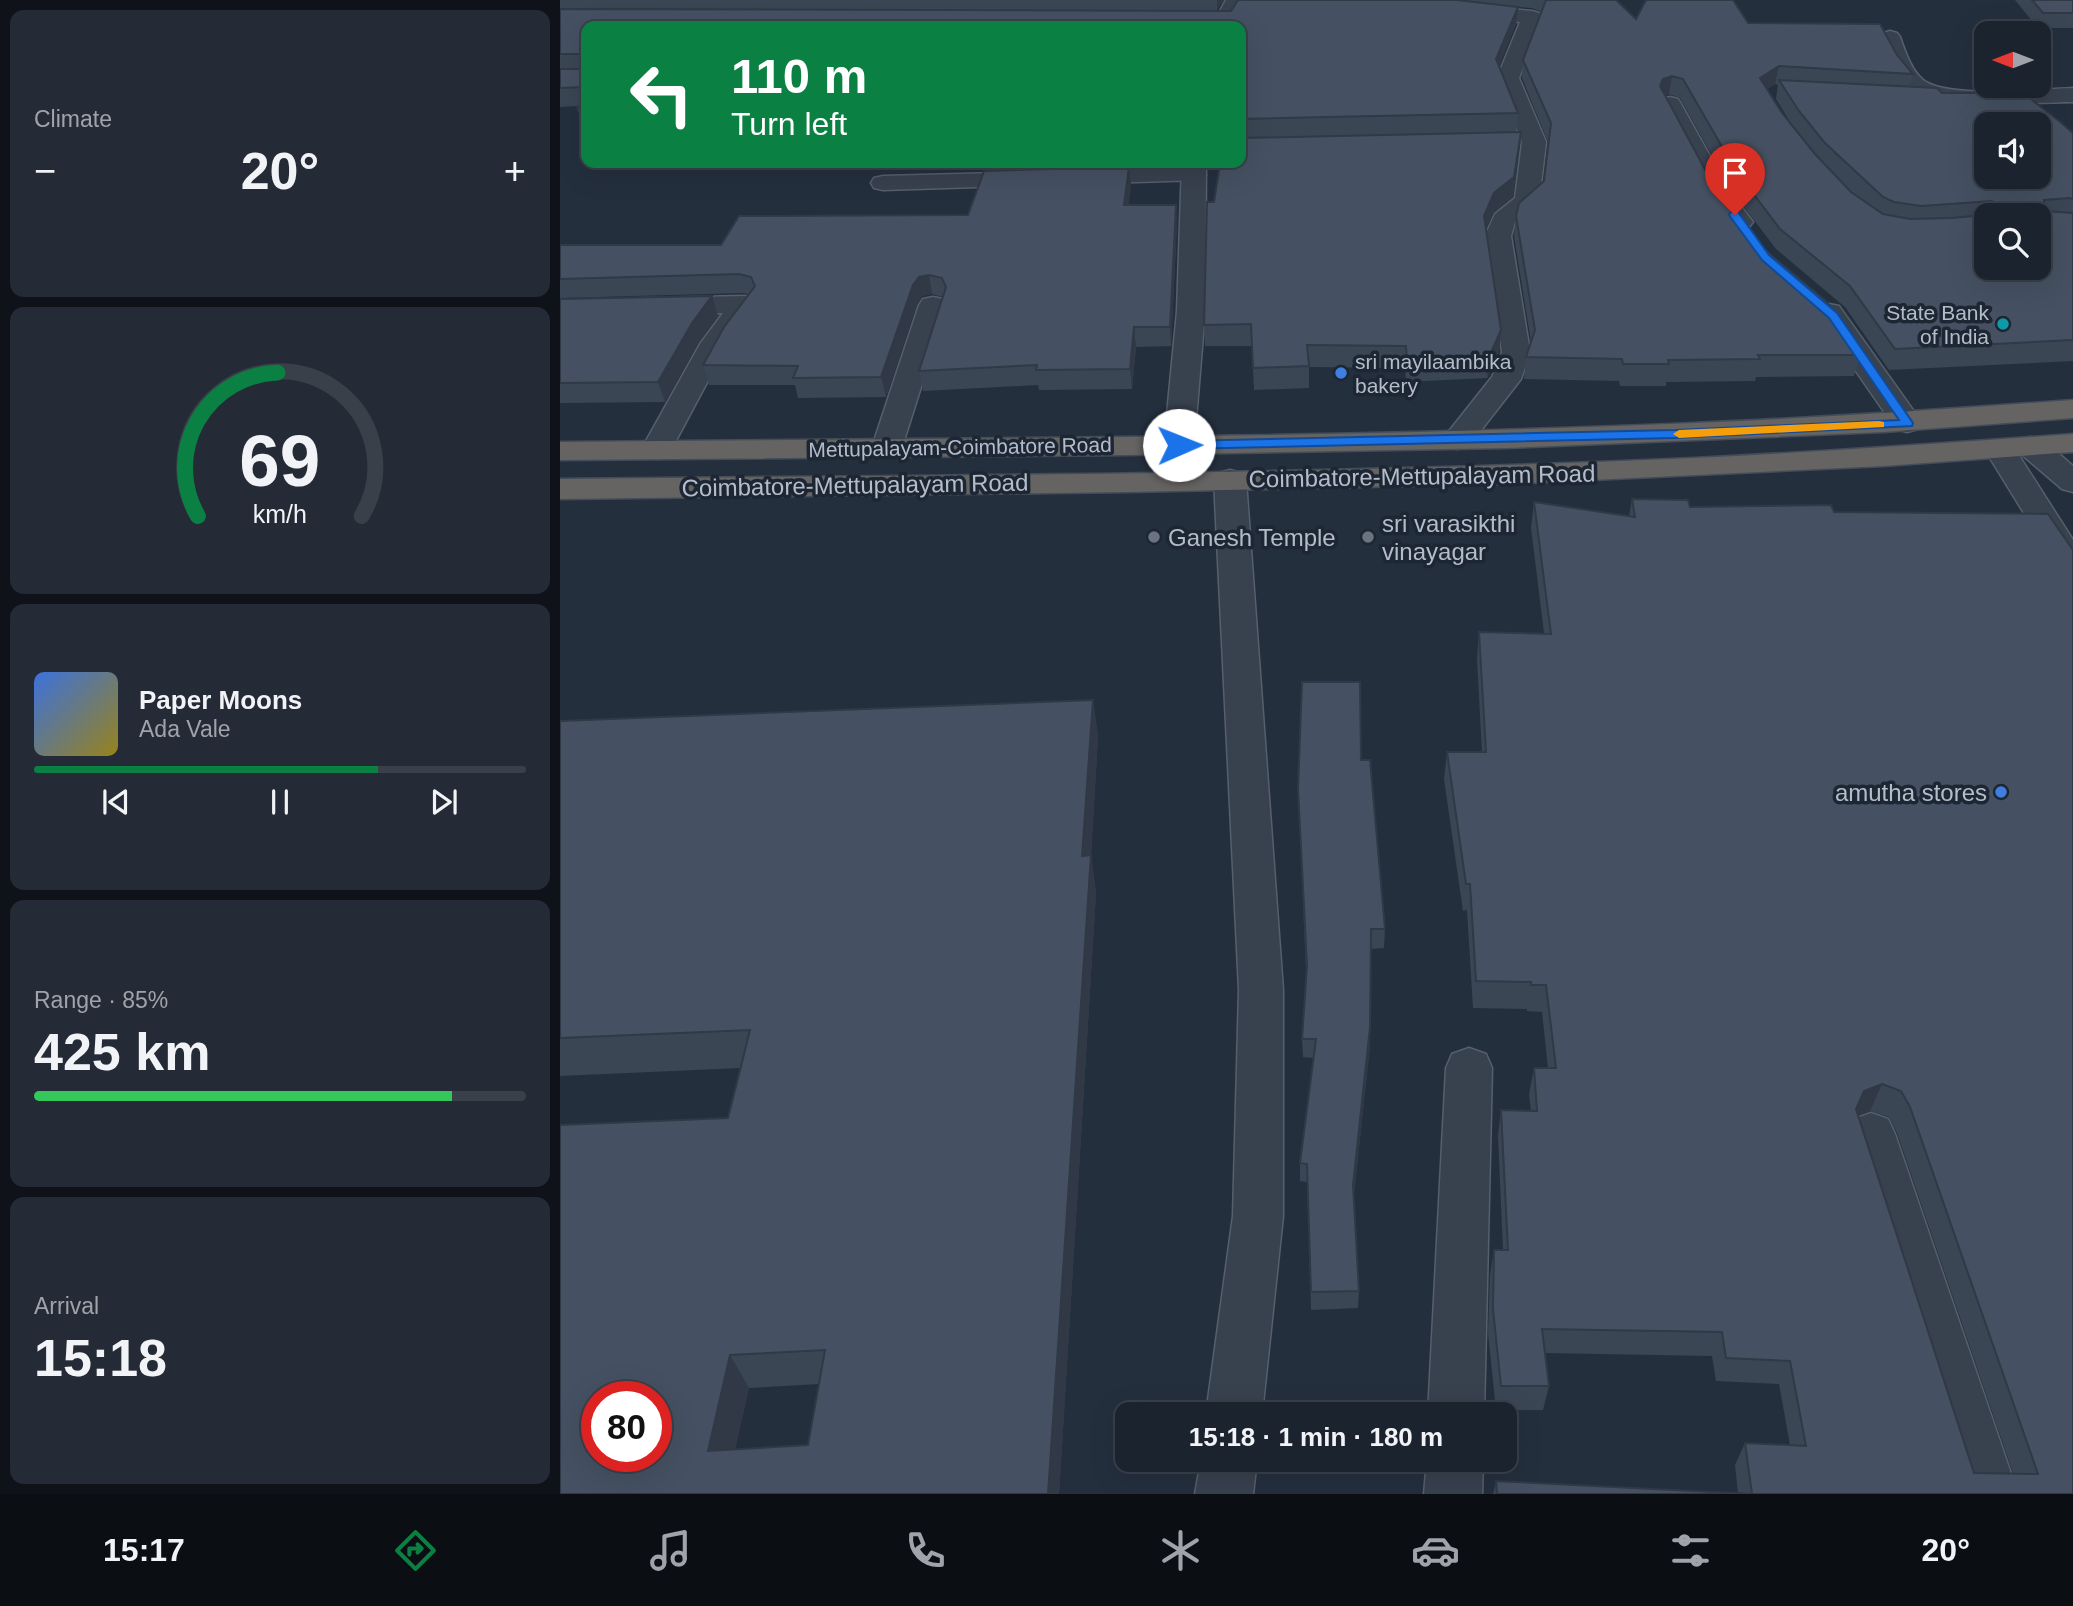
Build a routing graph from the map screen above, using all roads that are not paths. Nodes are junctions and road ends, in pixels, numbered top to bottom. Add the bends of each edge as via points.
1 (1236, 0) edge
2 (1436, 0) edge
3 (1197, 20) edge
4 (1206, 21) edge
5 (1224, 21) edge
6 (1890, 37) edge
7 (2073, 95) edge
8 (1670, 104) edge
9 (1534, 142) junction
10 (1506, 143) edge
11 (1194, 169) edge
12 (883, 183) dead end
13 (1758, 247) edge
14 (1814, 299) edge
15 (933, 305) edge
16 (560, 308) edge
17 (2073, 409) edge
18 (1907, 423) junction
19 (1457, 440) junction
20 (2073, 443) edge
21 (1179, 445) junction
22 (887, 447) junction
23 (2016, 448) junction
24 (656, 450) junction
25 (560, 451) edge
26 (1230, 480) junction
27 (2073, 482) edge
28 (560, 489) edge
29 (2073, 566) edge
30 (1469, 1068) dead end
31 (1871, 1134) dead end
32 (1235, 1402) edge
33 (1456, 1402) edge
34 (1227, 1472) edge
35 (1454, 1472) edge
36 (1224, 1494) edge
37 (1453, 1494) edge
38 (1989, 1494) edge

1 - 5 street
2 - 9 street via 1456,9 1532,17 1508,78
3 - 4 street
6 - 7 street via 1916,85 1937,94
8 - 13 street via 1719,193
9 - 10 street
9 - 19 street via 1527,201 1504,219 1498,236 1516,352 1506,379
11 - 12 street
11 - 21 street via 1191,311
14 - 18 street via 1833,316
15 - 22 street
16 - 24 street via 744,304 714,344
17 - 18 highway, Mettupalayam-Coimbatore Road
18 - 19 highway, Mettupalayam-Coimbatore Road
19 - 21 highway, Mettupalayam-Coimbatore Road
20 - 23 highway, Coimbatore-Mettupalayam Road
21 - 22 highway, Mettupalayam-Coimbatore Road
22 - 24 highway, Mettupalayam-Coimbatore Road
23 - 26 highway, Coimbatore-Mettupalayam Road via 1615,472
23 - 27 street
23 - 29 street
24 - 25 highway, Mettupalayam-Coimbatore Road
26 - 28 highway, Coimbatore-Mettupalayam Road
26 - 32 street via 1261,990 1258,1216
30 - 33 street
31 - 38 street
34 - 36 street
35 - 37 street

